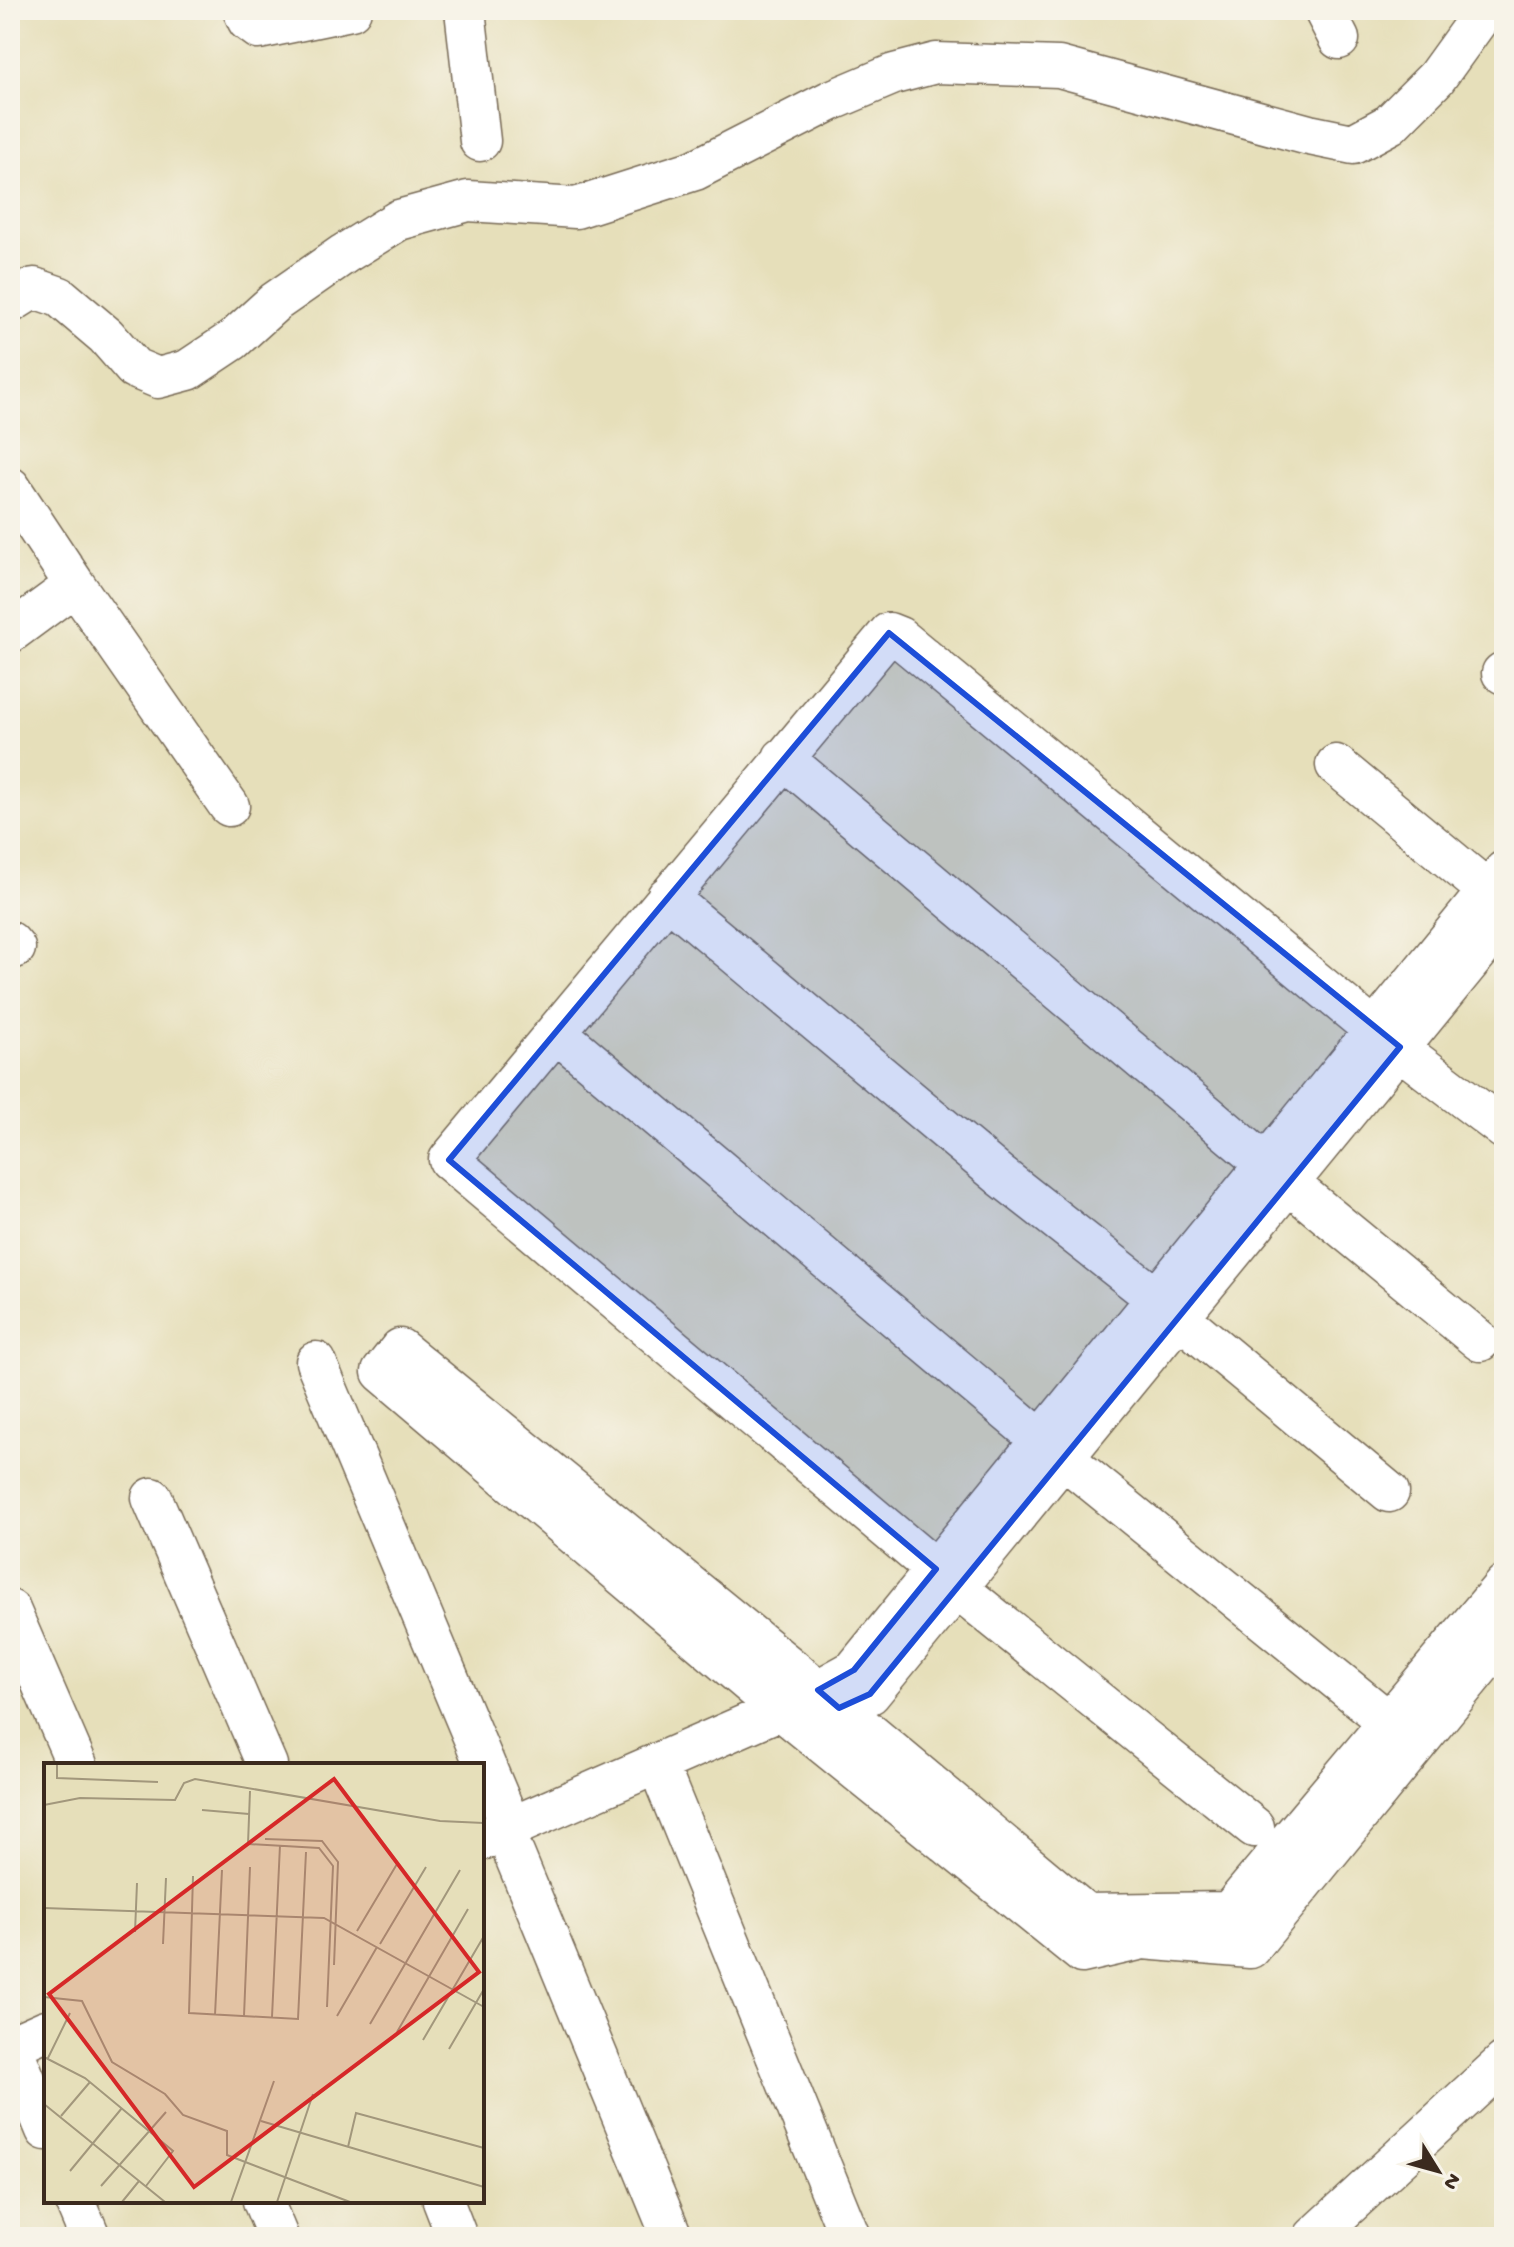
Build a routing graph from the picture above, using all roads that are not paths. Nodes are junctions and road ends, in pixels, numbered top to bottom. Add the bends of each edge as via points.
1 (243, 10) edge
2 (351, 10) edge
3 (465, 10) edge
4 (1485, 10) edge
5 (480, 141) dead end
6 (10, 303) edge
7 (10, 487) edge
8 (75, 585) junction
9 (10, 633) edge
10 (783, 758) junction
11 (1336, 765) dead end
12 (229, 806) dead end
13 (667, 897) junction
14 (1500, 897) edge
15 (556, 1032) junction
16 (1386, 1038) junction
17 (1504, 1129) edge
18 (1277, 1173) junction
19 (1167, 1308) junction
20 (1480, 1341) dead end
21 (316, 1362) dead end
22 (1052, 1448) junction
23 (1389, 1492) dead end
24 (152, 1498) dead end
25 (947, 1578) junction
26 (1504, 1585) edge
27 (10, 1610) edge
28 (1504, 1637) edge
29 (809, 1708) junction
30 (1389, 1722) junction
31 (76, 1763) edge
32 (266, 1763) edge
33 (466, 1763) edge
34 (666, 1785) junction
35 (484, 1812) edge
36 (1254, 1827) dead end
37 (497, 1847) edge
38 (22, 2053) edge
39 (1504, 2062) edge
40 (44, 2124) edge
41 (76, 2203) edge
42 (264, 2203) edge
43 (444, 2203) edge
44 (90, 2237) edge
45 (278, 2237) edge
46 (457, 2237) edge
47 (672, 2237) edge
48 (850, 2237) edge
49 (1314, 2237) edge

1 - 2 street via 259,29
3 - 5 street
4 - 6 street via 1436,78 1390,124 1353,144 1059,67 936,63 830,101 695,170 576,208 468,201 399,220 275,302 233,340 188,370 158,378 134,368 60,297 34,288
7 - 8 street
8 - 9 street
8 - 12 street
10 - 13 street
10 - 16 street via 889,633 899,637
10 - 18 street
11 - 14 street
13 - 15 street
13 - 19 street
14 - 16 street
15 - 22 street
15 - 25 street via 449,1160
16 - 17 street
16 - 18 street
18 - 19 street
18 - 20 street
19 - 22 street
19 - 23 street
21 - 33 street
22 - 25 street
22 - 30 street
24 - 32 street
25 - 29 street
25 - 36 street
26 - 30 street
27 - 31 street
28 - 29 street via 1250,1948 1143,1939 1082,1953
29 - 29 street via 382,1372 400,1349
29 - 30 street via 1086,1914 1229,1912
29 - 34 street
29 - 37 street
34 - 37 street
34 - 48 street
35 - 37 street
37 - 47 street
38 - 40 street
39 - 49 street
41 - 44 street
42 - 45 street
43 - 46 street

